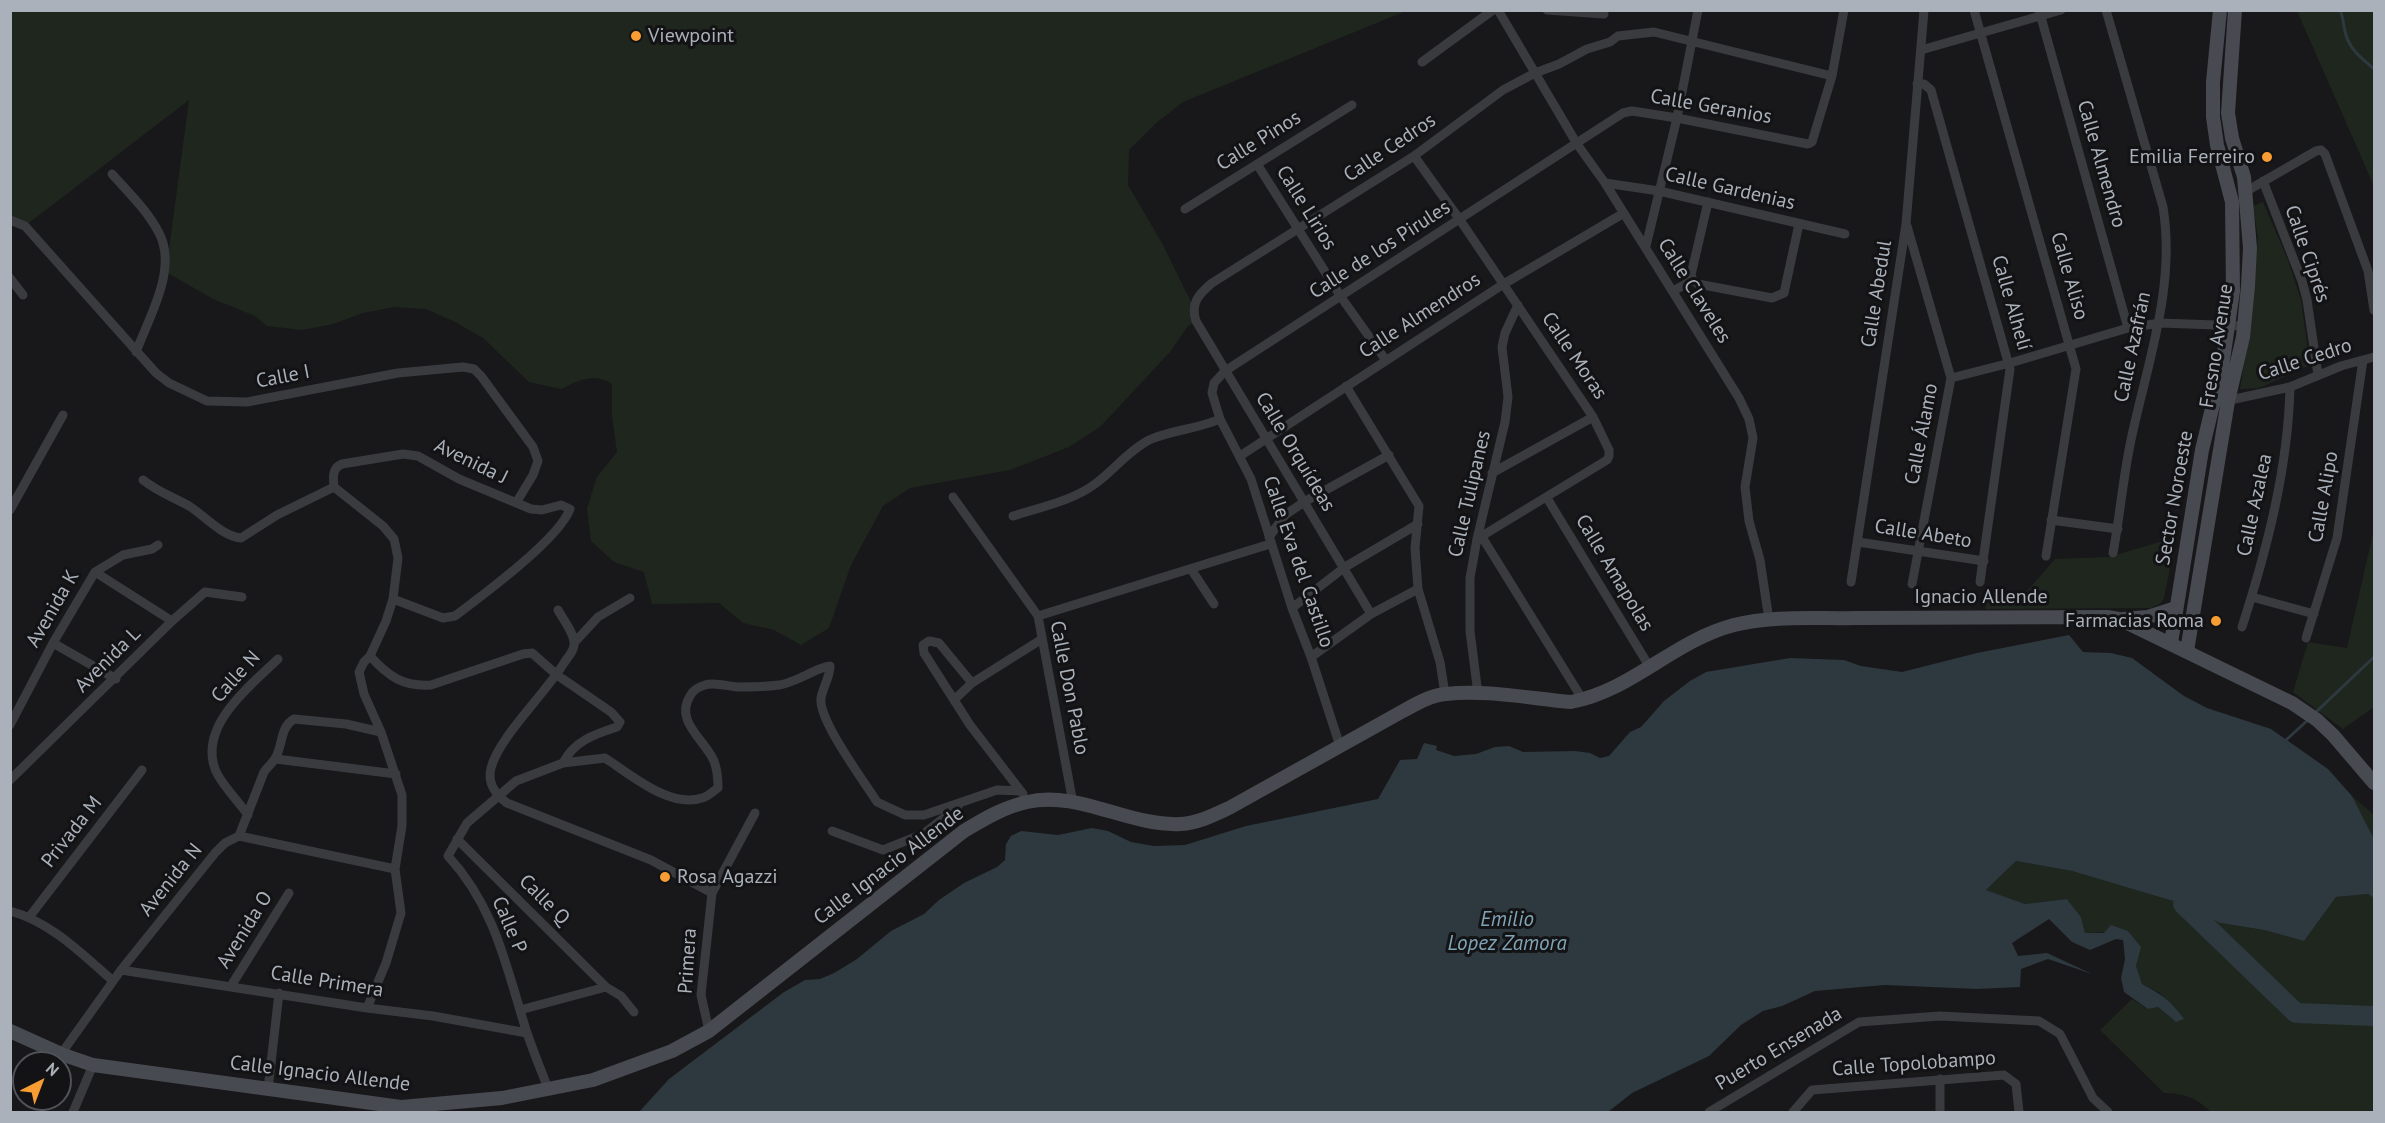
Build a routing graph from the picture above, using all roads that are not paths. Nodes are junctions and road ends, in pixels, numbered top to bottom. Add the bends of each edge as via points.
1 (1493, 10) edge
2 (1498, 10) edge
3 (1547, 10) edge
4 (1698, 10) edge
5 (1844, 10) edge
6 (1924, 10) edge
7 (1974, 10) edge
8 (2061, 10) edge
9 (2106, 10) edge
10 (2220, 10) edge
11 (2235, 10) edge
12 (1604, 14) dead end
13 (2040, 14) edge
14 (1980, 33) junction
15 (1691, 41) junction
16 (1921, 50) junction
17 (1422, 62) dead end
18 (1535, 73) junction
19 (1833, 76) junction
20 (1917, 84) junction
21 (1352, 105) dead end
22 (1677, 118) junction
23 (1577, 144) junction
24 (1414, 156) junction
25 (1257, 164) junction
26 (112, 174) dead end
27 (2263, 181) junction
28 (1605, 183) junction
29 (1659, 191) junction
30 (2245, 192) junction
31 (1708, 202) junction
32 (1185, 209) dead end
33 (1624, 213) junction
34 (10, 220) edge
35 (1460, 220) junction
36 (1799, 224) junction
37 (1906, 224) junction
38 (1297, 230) junction
39 (1845, 234) dead end
40 (1646, 246) junction
41 (10, 278) edge
42 (1693, 280) junction
43 (1502, 285) junction
44 (1673, 291) junction
45 (23, 295) dead end
46 (1341, 297) junction
47 (1518, 305) junction
48 (1193, 306) joint
49 (2374, 310) edge
50 (2160, 323) junction
51 (2229, 326) junction
52 (2244, 326) junction
53 (2128, 328) junction
54 (2070, 345) junction
55 (135, 352) junction
56 (2374, 357) edge
57 (1386, 360) junction
58 (2363, 360) junction
59 (2010, 363) junction
60 (1225, 371) junction
61 (2318, 375) junction
62 (1951, 378) junction
63 (1346, 386) junction
64 (2290, 387) junction
65 (1212, 393) joint
66 (2228, 401) junction
67 (2212, 404) junction
68 (63, 415) dead end
69 (1593, 417) junction
70 (1220, 419) junction
71 (1267, 440) junction
72 (1389, 455) junction
73 (1240, 456) junction
74 (1492, 473) junction
75 (143, 480) dead end
76 (334, 486) junction
77 (953, 497) dead end
78 (1547, 498) junction
79 (1304, 502) junction
80 (516, 503) junction
81 (10, 510) edge
82 (1013, 516) dead end
83 (2051, 520) junction
84 (1418, 524) junction
85 (2118, 529) junction
86 (1480, 538) junction
87 (1270, 541) junction
88 (1858, 542) junction
89 (158, 545) dead end
90 (1917, 551) junction
91 (2113, 553) dead end
92 (2046, 556) dead end
93 (1984, 561) junction
94 (1345, 567) junction
95 (1191, 569) junction
96 (95, 572) junction
97 (1851, 582) dead end
98 (1980, 582) dead end
99 (1912, 584) dead end
100 (1418, 589) junction
101 (242, 597) dead end
102 (2252, 597) junction
103 (393, 598) junction
104 (630, 598) dead end
105 (1214, 604) dead end
106 (1292, 608) junction
107 (2176, 608) junction
108 (558, 610) dead end
109 (1371, 614) junction
110 (2314, 614) junction
111 (1038, 616) junction
112 (1858, 618) joint
113 (2119, 619) junction
114 (1769, 620) junction
115 (172, 621) junction
116 (2242, 627) dead end
117 (2306, 638) dead end
118 (1042, 639) junction
119 (53, 643) junction
120 (574, 643) junction
121 (2171, 643) junction
122 (2187, 651) junction
123 (370, 656) junction
124 (1311, 657) junction
125 (278, 658) dead end
126 (1649, 666) junction
127 (557, 675) junction
128 (116, 679) junction
129 (972, 683) junction
130 (1445, 694) junction
131 (1478, 694) junction
132 (954, 700) junction
133 (1583, 700) junction
134 (10, 725) edge
135 (381, 732) junction
136 (1340, 746) junction
137 (276, 759) junction
138 (564, 763) junction
139 (142, 770) dead end
140 (396, 774) junction
141 (10, 780) edge
142 (2374, 783) edge
143 (1024, 796) junction
144 (498, 797) junction
145 (964, 802) junction
146 (1073, 803) junction
147 (755, 813) dead end
148 (248, 815) junction
149 (832, 831) dead end
150 (239, 836) junction
151 (457, 839) junction
152 (395, 869) junction
153 (289, 893) dead end
154 (712, 893) junction
155 (10, 911) edge
156 (30, 916) junction
157 (121, 970) junction
158 (113, 981) junction
159 (231, 986) junction
160 (606, 987) junction
161 (279, 993) junction
162 (367, 1008) junction
163 (520, 1010) junction
164 (634, 1012) dead end
165 (10, 1031) edge
166 (709, 1031) junction
167 (527, 1033) junction
168 (55, 1051) edge
169 (64, 1051) edge
170 (72, 1058) edge
171 (93, 1065) junction
172 (1940, 1079) junction
173 (268, 1089) junction
174 (549, 1090) junction
175 (443, 1108) edge
176 (73, 1113) edge
177 (1709, 1113) edge
178 (1793, 1113) edge
179 (1940, 1113) edge
180 (2019, 1113) edge
181 (2108, 1113) edge

1 - 17 street
2 - 18 street, Calle Claveles
3 - 12 street
4 - 15 street
5 - 19 street
6 - 16 street, Calle Abedul
7 - 14 street, Calle Aliso
8 - 13 street
9 - 50 street, Calle Azafrán via 2163,207 2167,256
10 - 51 street, Sector Noroeste via 2213,117 2234,218
11 - 30 street, Fresno Avenue via 2228,113
13 - 14 street
13 - 53 street, Calle Almendro
14 - 16 street
14 - 54 street, Calle Aliso
15 - 18 street, Calle Cedros via 1654,32 1618,36
15 - 19 street, Calle Cedros
15 - 22 street
16 - 20 street, Calle Abedul
18 - 23 street, Calle Claveles
18 - 24 street, Calle Cedros via 1503,90
19 - 22 street, Calle Geranios via 1812,142 1808,144
20 - 37 street, Calle Abedul
20 - 59 street, Calle Alhelí via 1931,90
21 - 25 street, Calle Pinos
22 - 23 street, Calle Geranios via 1623,113
22 - 29 street
23 - 28 street, Calle Claveles
23 - 35 street, Calle de los Pirules
24 - 35 street, Calle Moras
24 - 38 street, Calle Cedros
25 - 32 street, Calle Pinos
25 - 38 street, Calle Lirios
26 - 55 street via 152,221 167,253 166,272
27 - 30 street
27 - 49 street via 2316,151 2325,154 2368,271
27 - 61 street, Calle Ciprés via 2302,281
28 - 29 street, Calle Gardenias
28 - 33 street, Calle Claveles
29 - 31 street, Calle Gardenias
29 - 40 street
30 - 52 street, Fresno Avenue via 2250,249
31 - 36 street, Calle Gardenias
31 - 42 street
33 - 40 street, Calle Claveles
33 - 43 street, Calle Almendros
34 - 55 street, Calle I via 25,226
35 - 43 street, Calle Moras
35 - 46 street, Calle de los Pirules
36 - 39 street, Calle Gardenias
36 - 42 street via 1784,293 1779,297
37 - 62 street, Calle Álamo
37 - 88 street, Calle Abedul
38 - 46 street, Calle Lirios
38 - 48 street, Calle Cedros via 1212,283 1198,295
40 - 44 street, Calle Claveles
41 - 45 street
42 - 44 street
43 - 47 street, Calle Moras
43 - 57 street, Calle Almendros
44 - 114 street, Calle Claveles via 1749,419 1753,438 1744,487
46 - 57 street, Calle Lirios
46 - 60 street, Calle de los Pirules
47 - 69 street, Calle Moras
47 - 74 street, Calle Tulipanes via 1502,347 1508,397
48 - 60 street, Calle Orquídeas via 1196,321
50 - 51 street
50 - 53 street
50 - 85 street, Calle Azafrán via 2130,443
51 - 52 street
51 - 67 street, Sector Noroeste
52 - 66 street, Fresno Avenue
53 - 54 street
54 - 59 street
54 - 83 street, Calle Aliso via 2076,369
55 - 80 street, Calle I via 169,383 207,401 247,402 413,371 474,369 533,447 538,461
56 - 58 street, Calle Cedro
57 - 63 street, Calle Almendros
58 - 61 street, Calle Cedro
58 - 110 street, Calle Alipo via 2337,538
59 - 62 street
59 - 93 street, Calle Alhelí
60 - 65 street, Calle de los Pirules via 1214,383
60 - 71 street, Calle Orquídeas
61 - 64 street, Calle Cedro
62 - 90 street, Calle Álamo
63 - 71 street, Calle Almendros
63 - 72 street
64 - 66 street, Calle Cedro
64 - 102 street, Calle Azalea via 2289,427 2270,537
65 - 70 street, Calle Eva del Castillo
66 - 67 street, Calle Cedro
66 - 122 street, Fresno Avenue
67 - 107 street, Sector Noroeste
68 - 81 street
69 - 74 street
69 - 78 street, Calle Moras via 1609,456
70 - 73 street, Calle Eva del Castillo
70 - 82 street via 1152,439 1074,497
71 - 73 street, Calle Almendros
71 - 79 street, Calle Orquídeas
72 - 79 street
72 - 84 street via 1419,506
73 - 87 street, Calle Eva del Castillo
74 - 86 street, Calle Tulipanes
75 - 76 street via 241,538
76 - 80 street, Avenida J via 332,476 342,464 403,454 418,456 459,479
76 - 103 street via 394,539 398,558
77 - 111 street, Calle Don Pablo
78 - 86 street, Calle Moras
78 - 126 street, Calle Amapolas
79 - 87 street via 1286,515
79 - 94 street, Calle Orquídeas
80 - 103 street, Avenida J via 531,509 561,505 570,509 558,528 516,568 455,616 443,618
83 - 85 street
83 - 92 street, Calle Aliso
84 - 94 street
84 - 100 street
85 - 91 street, Calle Azafrán
86 - 131 street, Calle Tulipanes via 1468,604
86 - 133 street
87 - 95 street
87 - 106 street, Calle Eva del Castillo
88 - 90 street, Calle Abeto
88 - 97 street, Calle Abedul
89 - 96 street, Avenida K via 123,555
90 - 93 street, Calle Abeto
90 - 99 street, Calle Álamo
93 - 98 street, Calle Alhelí
94 - 106 street
94 - 109 street, Calle Orquídeas
95 - 105 street
95 - 111 street
96 - 115 street
96 - 119 street, Avenida K
100 - 109 street
100 - 130 street via 1440,662
101 - 115 street, Avenida L via 205,592
102 - 110 street
102 - 116 street, Calle Azalea
103 - 123 street
104 - 120 street via 598,617
106 - 124 street, Calle Eva del Castillo
107 - 113 street via 2148,617
107 - 121 street, Sector Noroeste
108 - 120 street
109 - 124 street
110 - 117 street, Calle Alipo
111 - 118 street, Calle Don Pablo
112 - 113 street, Ignacio Allende
112 - 114 street, Calle Ignacio Allende
113 - 121 street, Ignacio Allende
114 - 126 street, Calle Ignacio Allende via 1714,631
115 - 128 street, Avenida L
118 - 129 street
118 - 146 street, Calle Don Pablo
119 - 128 street
119 - 134 street, Avenida K
120 - 127 street
121 - 122 street, Ignacio Allende
122 - 142 street, Ignacio Allende via 2292,703 2317,720
123 - 127 street via 392,676 416,686 431,685 532,653
123 - 135 street via 359,672 360,680
124 - 136 street, Calle Eva del Castillo
125 - 148 street, Calle N via 228,708 210,748 215,771
126 - 133 street, Calle Ignacio Allende via 1613,690
127 - 138 street via 620,722 617,727 589,736 568,754
127 - 144 street via 498,751 490,771
128 - 141 street, Avenida L
129 - 132 street
129 - 132 street via 939,643 929,641 923,645 924,653
130 - 131 street, Calle Ignacio Allende
130 - 136 street, Calle Ignacio Allende via 1419,702
131 - 133 street, Calle Ignacio Allende
132 - 143 street
135 - 137 street via 294,719 285,728
135 - 140 street
136 - 146 street, Calle Ignacio Allende via 1201,820 1181,824 1154,822
137 - 140 street
137 - 148 street via 264,772
138 - 144 street via 516,781
138 - 145 street via 605,758 658,792 685,801 704,798 718,788 718,779 713,760 687,719 686,701 693,691 706,684 779,685 830,666 821,699 825,719 877,802 905,815 924,815
139 - 156 street, Privada M
140 - 152 street via 402,795 402,826
143 - 145 street via 997,789
143 - 146 street, Calle Ignacio Allende
143 - 166 street, Calle Ignacio Allende via 964,831
144 - 151 street via 467,823
144 - 154 street via 651,860
145 - 149 street via 923,834 884,850
147 - 154 street
148 - 150 street
150 - 152 street
150 - 157 street, Avenida N via 215,853
151 - 160 street, Calle Q
151 - 163 street, Calle P via 448,856 469,879 496,933
152 - 162 street via 401,913
153 - 159 street, Avenida O
154 - 166 street, Primera via 701,995
155 - 156 street
156 - 158 street via 72,945
157 - 158 street, Avenida N
157 - 159 street, Calle Primera
158 - 169 street, Avenida N
159 - 161 street, Calle Primera
160 - 163 street
160 - 164 street, Calle Q via 621,996
161 - 162 street, Calle Primera
161 - 173 street
162 - 167 street, Calle Primera
163 - 167 street, Calle P
165 - 168 street, Calle Ignacio Allende
166 - 174 street, Calle Ignacio Allende via 635,1066
167 - 174 street, Calle P
170 - 171 street, Calle Ignacio Allende
171 - 173 street, Calle Ignacio Allende
171 - 176 street
172 - 178 street, Calle Topolobampo via 1812,1090
172 - 179 street
172 - 180 street, Calle Topolobampo via 2004,1075 2016,1084
173 - 175 street, Calle Ignacio Allende via 401,1107
174 - 175 street, Calle Ignacio Allende
177 - 181 street, Puerto Ensenada via 1859,1022 1940,1016 2039,1021 2060,1034 2093,1098

